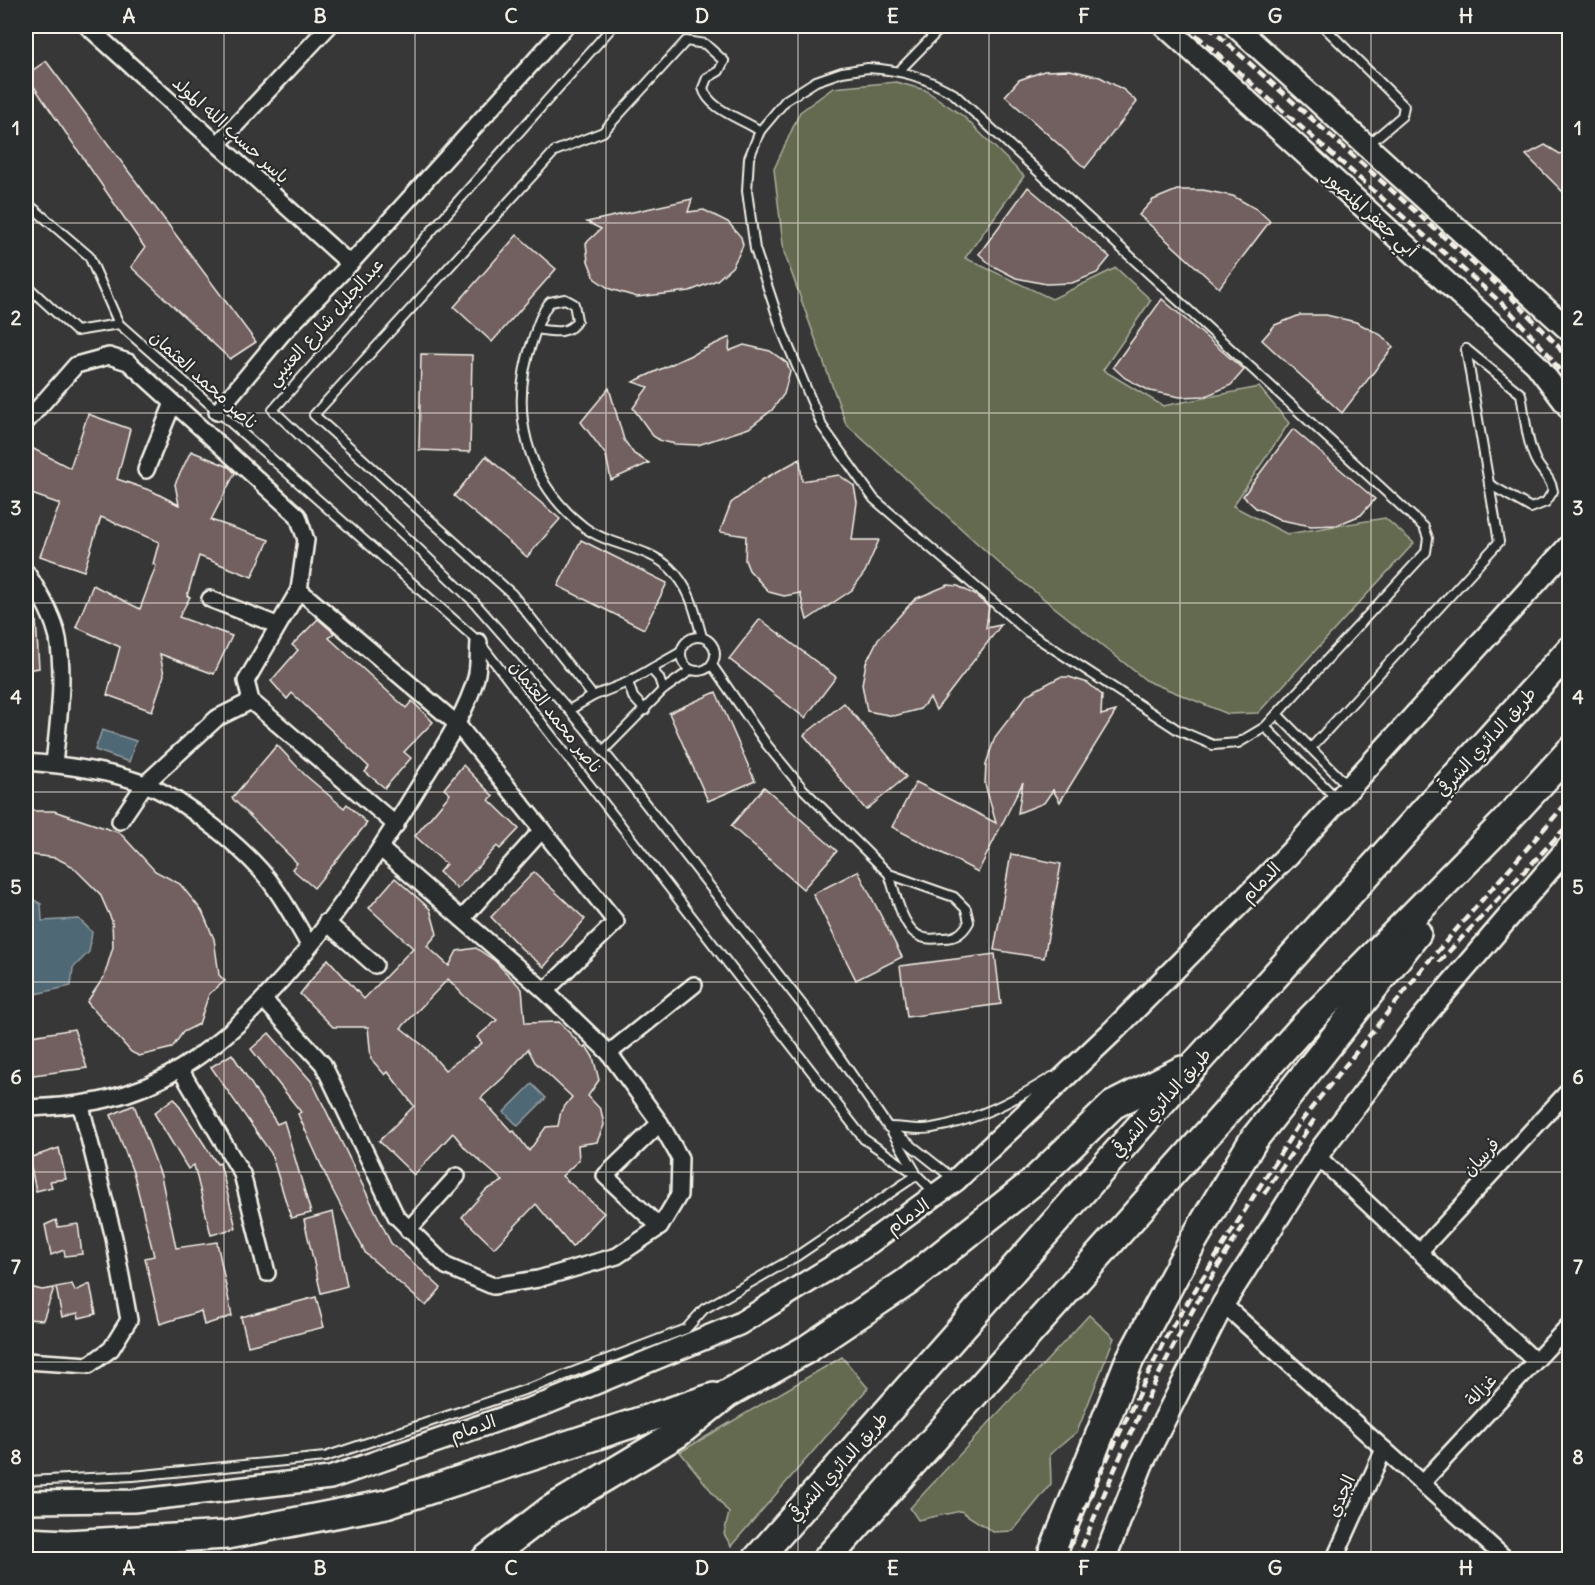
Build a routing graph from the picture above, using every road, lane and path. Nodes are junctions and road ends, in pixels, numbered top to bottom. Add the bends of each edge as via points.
1 (87, 26) edge
2 (329, 26) edge
3 (566, 26) edge
4 (614, 26) edge
5 (943, 26) edge
6 (1165, 26) edge
7 (1235, 26) edge
8 (1323, 26) edge
9 (900, 70) junction
10 (760, 131) junction
11 (218, 144) junction
12 (1368, 145) junction
13 (26, 202) edge
14 (350, 264) junction
15 (26, 285) edge
16 (119, 324) junction
17 (536, 329) junction
18 (1569, 332) edge
19 (174, 403) junction
20 (1569, 409) edge
21 (218, 412) junction
22 (26, 422) edge
23 (146, 470) dead end
24 (1489, 484) junction
25 (1569, 536) edge
26 (1569, 545) edge
27 (1550, 566) junction
28 (26, 572) edge
29 (299, 590) junction
30 (210, 599) dead end
31 (277, 625) junction
32 (702, 637) junction
33 (478, 642) junction
34 (1569, 650) edge
35 (681, 652) junction
36 (712, 665) junction
37 (651, 669) junction
38 (691, 670) junction
39 (627, 682) junction
40 (663, 690) junction
41 (593, 696) junction
42 (251, 701) junction
43 (569, 710) junction
44 (645, 710) junction
45 (1277, 714) junction
46 (457, 724) junction
47 (1265, 727) junction
48 (1312, 746) junction
49 (1569, 751) edge
50 (603, 752) junction
51 (26, 762) edge
52 (54, 764) junction
53 (145, 784) junction
54 (1344, 794) junction
55 (120, 820) dead end
56 (1503, 824) junction
57 (396, 825) junction
58 (542, 830) junction
59 (1569, 845) edge
60 (381, 849) junction
61 (889, 874) junction
62 (462, 919) junction
63 (326, 922) junction
64 (309, 945) junction
65 (375, 965) dead end
66 (694, 986) dead end
67 (545, 991) junction
68 (264, 1000) junction
69 (609, 1053) junction
70 (1082, 1059) junction
71 (1197, 1062) junction
72 (180, 1069) junction
73 (1569, 1089) edge
74 (81, 1106) junction
75 (26, 1108) edge
76 (660, 1123) junction
77 (888, 1126) junction
78 (1317, 1156) junction
79 (917, 1175) junction
80 (458, 1176) dead end
81 (956, 1180) junction
82 (938, 1195) junction
83 (660, 1227) junction
84 (408, 1230) junction
85 (1420, 1251) junction
86 (267, 1273) dead end
87 (1222, 1304) junction
88 (1569, 1324) edge
89 (26, 1361) edge
90 (1535, 1361) junction
91 (727, 1394) junction
92 (1384, 1449) junction
93 (26, 1481) edge
94 (1422, 1483) junction
95 (26, 1502) edge
96 (26, 1542) edge
97 (485, 1560) edge
98 (756, 1560) edge
99 (826, 1560) edge
100 (1050, 1560) edge
101 (1104, 1560) edge
102 (1334, 1560) edge
103 (1507, 1560) edge

1 - 11 street, ياسر حسب الله المولد
2 - 11 street
3 - 14 street, عبدالجليل شارع العتيبي
4 - 43 lane, عبدالجليل شارع العتيبي via 273,410 474,602
5 - 9 lane
6 - 20 street, أبي جعفر المنصور via 1536,364
7 - 12 street
8 - 12 lane via 1404,106 1402,116
9 - 10 lane via 868,68 816,81 786,100
9 - 45 lane via 929,79 954,94 1424,527 1428,538 1426,552
10 - 41 lane via 713,106 703,88 724,61 705,44 686,41 603,132 555,151 314,415 512,594
10 - 47 lane via 749,158 747,191 755,249 783,333 822,426 874,499 1028,632 1178,730 1213,745 1238,743
11 - 14 street, ياسر حسب الله المولد
12 - 18 street
13 - 16 lane, ناصر محمد العثمان via 89,256
14 - 21 street, عبدالجليل شارع العتيبي via 282,334
15 - 16 lane via 76,331
16 - 21 lane, ناصر محمد العثمان
17 - 17 lane via 550,302 560,298 574,304 577,320 571,328 560,332
17 - 32 lane via 525,360 520,395 524,434 536,468 555,500 586,528 653,556 669,567 691,597
19 - 22 street via 128,362 109,356 76,364
19 - 23 street
19 - 29 street via 298,516 306,540
21 - 33 lane, ناصر محمد العثمان
24 - 24 lane via 1477,416 1466,349 1521,394 1529,442 1553,491 1546,502 1531,508
24 - 48 lane via 1499,542
25 - 27 street
26 - 27 street, الدمام
27 - 54 street, الدمام
28 - 52 street via 58,637 60,697
29 - 31 street
29 - 46 street
30 - 31 street
31 - 42 street via 246,681
32 - 35 lane via 691,638
32 - 36 lane via 715,648
33 - 46 street via 476,677
33 - 79 lane, ناصر محمد العثمان via 864,1139
34 - 71 highway, طريق الدائري الشرقي
35 - 37 lane
35 - 38 lane via 683,663
36 - 38 lane via 702,671
36 - 61 lane via 803,789
37 - 39 lane
37 - 40 lane
38 - 40 lane
39 - 41 lane
39 - 44 lane via 633,697
40 - 44 lane
41 - 43 lane
42 - 53 street via 217,718
42 - 57 street
43 - 50 lane
44 - 50 lane
45 - 47 lane
45 - 48 lane
46 - 57 street
46 - 58 street
47 - 54 lane
48 - 54 lane
49 - 56 highway
50 - 77 lane via 811,1016
51 - 52 street
52 - 53 street
53 - 55 street
53 - 64 street via 229,839 273,885
54 - 70 street, الدمام via 1289,854
56 - 99 highway via 1302,1028
56 - 100 highway via 1254,1139 1193,1241 1129,1361
57 - 60 street
58 - 62 street
58 - 67 street via 616,922
59 - 78 street via 1419,1022
60 - 62 street
60 - 63 street
61 - 61 lane via 954,897 966,909 969,922 963,933 928,939 915,934
62 - 67 street
63 - 64 street
63 - 65 street
64 - 68 street
66 - 69 street
67 - 69 street
68 - 72 street via 227,1035
68 - 84 street via 323,1064 396,1216
69 - 76 street
70 - 77 lane via 978,1116 930,1129
70 - 81 street, الدمام
71 - 91 highway via 1113,1105 1033,1182 907,1282 807,1349
71 - 98 highway, طريق الدائري الشرقي
72 - 74 street via 126,1095
72 - 86 street via 242,1174
73 - 85 street, فرسان
74 - 75 street
74 - 89 street via 114,1238 129,1320 111,1349 89,1365
76 - 83 street via 680,1158 679,1195
76 - 83 street via 605,1176
77 - 79 lane, الدمام
77 - 81 lane
78 - 85 street
78 - 87 street
79 - 82 lane
79 - 93 lane, الدمام via 797,1256 704,1309 686,1329 539,1385 325,1457 133,1476
80 - 84 street
81 - 82 street, الدمام
82 - 95 street, الدمام via 861,1249 739,1324 547,1403 330,1478 133,1501
83 - 84 street via 617,1256 538,1279 493,1286 446,1266
85 - 90 street
87 - 92 street
87 - 101 street via 1142,1464
88 - 90 street, غزالة
90 - 94 street, غزالة
91 - 96 highway via 386,1504 226,1535 67,1544
91 - 97 highway via 677,1434 550,1510
92 - 94 street
92 - 102 street, الجدي
94 - 103 street

